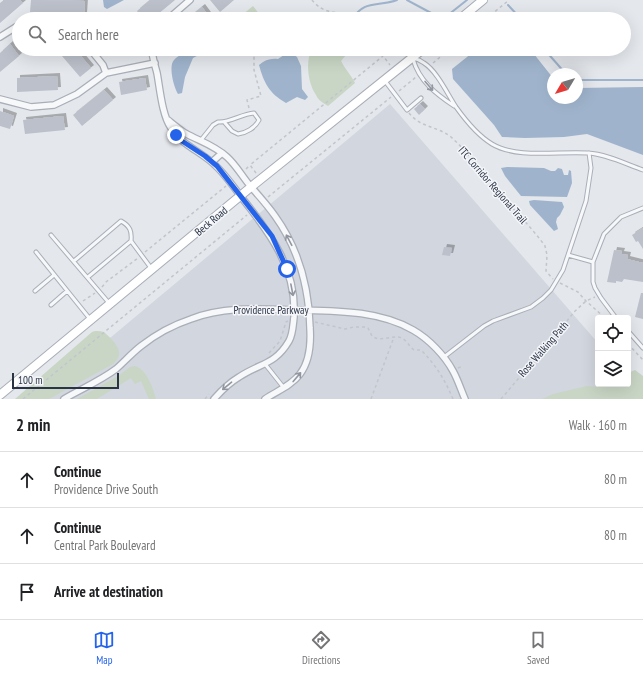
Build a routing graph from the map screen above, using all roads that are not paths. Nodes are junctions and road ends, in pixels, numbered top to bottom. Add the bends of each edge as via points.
1 (190, 0) edge
2 (483, 0) edge
3 (176, 12) edge
4 (468, 12) edge
5 (12, 28) edge
6 (0, 37) edge
7 (96, 56) edge
8 (154, 56) edge
9 (413, 58) junction
10 (155, 63) junction
11 (106, 73) junction
12 (384, 80) junction
13 (420, 98) dead end
14 (0, 99) edge
15 (456, 107) junction
16 (166, 118) junction
17 (225, 123) junction
18 (201, 140) junction
19 (193, 148) junction
20 (222, 153) junction
21 (590, 153) junction
22 (212, 162) junction
23 (643, 170) edge
24 (251, 187) junction
25 (241, 196) junction
26 (643, 208) edge
27 (51, 235) dead end
28 (131, 241) junction
29 (36, 252) dead end
30 (568, 255) junction
31 (74, 261) junction
32 (593, 262) junction
33 (152, 269) junction
34 (54, 275) junction
35 (88, 277) junction
36 (35, 291) dead end
37 (67, 291) junction
38 (110, 304) junction
39 (51, 305) dead end
40 (294, 310) junction
41 (310, 310) junction
42 (614, 315) edge
43 (91, 320) junction
44 (631, 335) edge
45 (643, 348) edge
46 (444, 357) junction
47 (265, 364) junction
48 (284, 388) junction
49 (0, 395) edge
50 (64, 399) edge
51 (214, 399) edge
52 (265, 399) edge
53 (464, 399) edge

1 - 3 street
2 - 4 main road
5 - 6 street
7 - 11 street
8 - 10 street
9 - 12 main road, Beck Road
9 - 15 lane via 429,67
9 -> 15 lane via 416,70 437,95
10 - 11 street
10 - 16 street
11 - 14 street via 77,94 54,105 31,107
12 - 13 lane via 407,110
12 - 24 main road, Beck Road
15 - 21 lane via 480,136 504,150
16 - 18 street via 185,133
16 - 19 street via 176,135
17 - 17 lane via 250,114 254,114 259,120 243,133 235,134
17 - 18 lane via 218,122 213,125
18 - 19 street
18 - 20 street
19 - 22 street
20 - 22 street
20 - 24 street
21 - 23 lane
21 - 30 lane via 591,168 586,201
22 - 25 street
24 - 25 main road, Beck Road
41 -> 24 street via 304,280 292,244 276,217
25 - 33 main road, Beck Road
25 -> 40 street via 272,236 282,257 294,296
26 - 32 lane via 621,217 604,234
27 - 31 lane
28 - 31 lane via 132,232 120,221
28 - 33 lane
28 - 35 lane
29 - 34 lane
30 - 32 lane
30 - 46 lane via 560,275 543,298 531,307 484,326
31 - 35 lane
32 - 42 lane via 595,288
33 - 38 main road, Beck Road
34 - 36 lane
34 - 37 lane
35 - 38 lane
37 - 39 lane
37 - 43 lane
38 - 43 main road, Beck Road
40 - 41 street, Providence Parkway
40 - 47 street via 291,338 272,361
40 - 50 street, Providence Parkway via 255,308 210,313 192,318 142,345 116,369
41 - 46 street, Providence Parkway via 384,318 414,331
48 -> 41 street via 300,374 306,363 309,353
43 - 49 main road, Beck Road
44 - 45 lane
46 - 53 street, Providence Parkway via 453,371
47 - 48 lane
47 -> 51 street via 239,376
48 - 52 street

